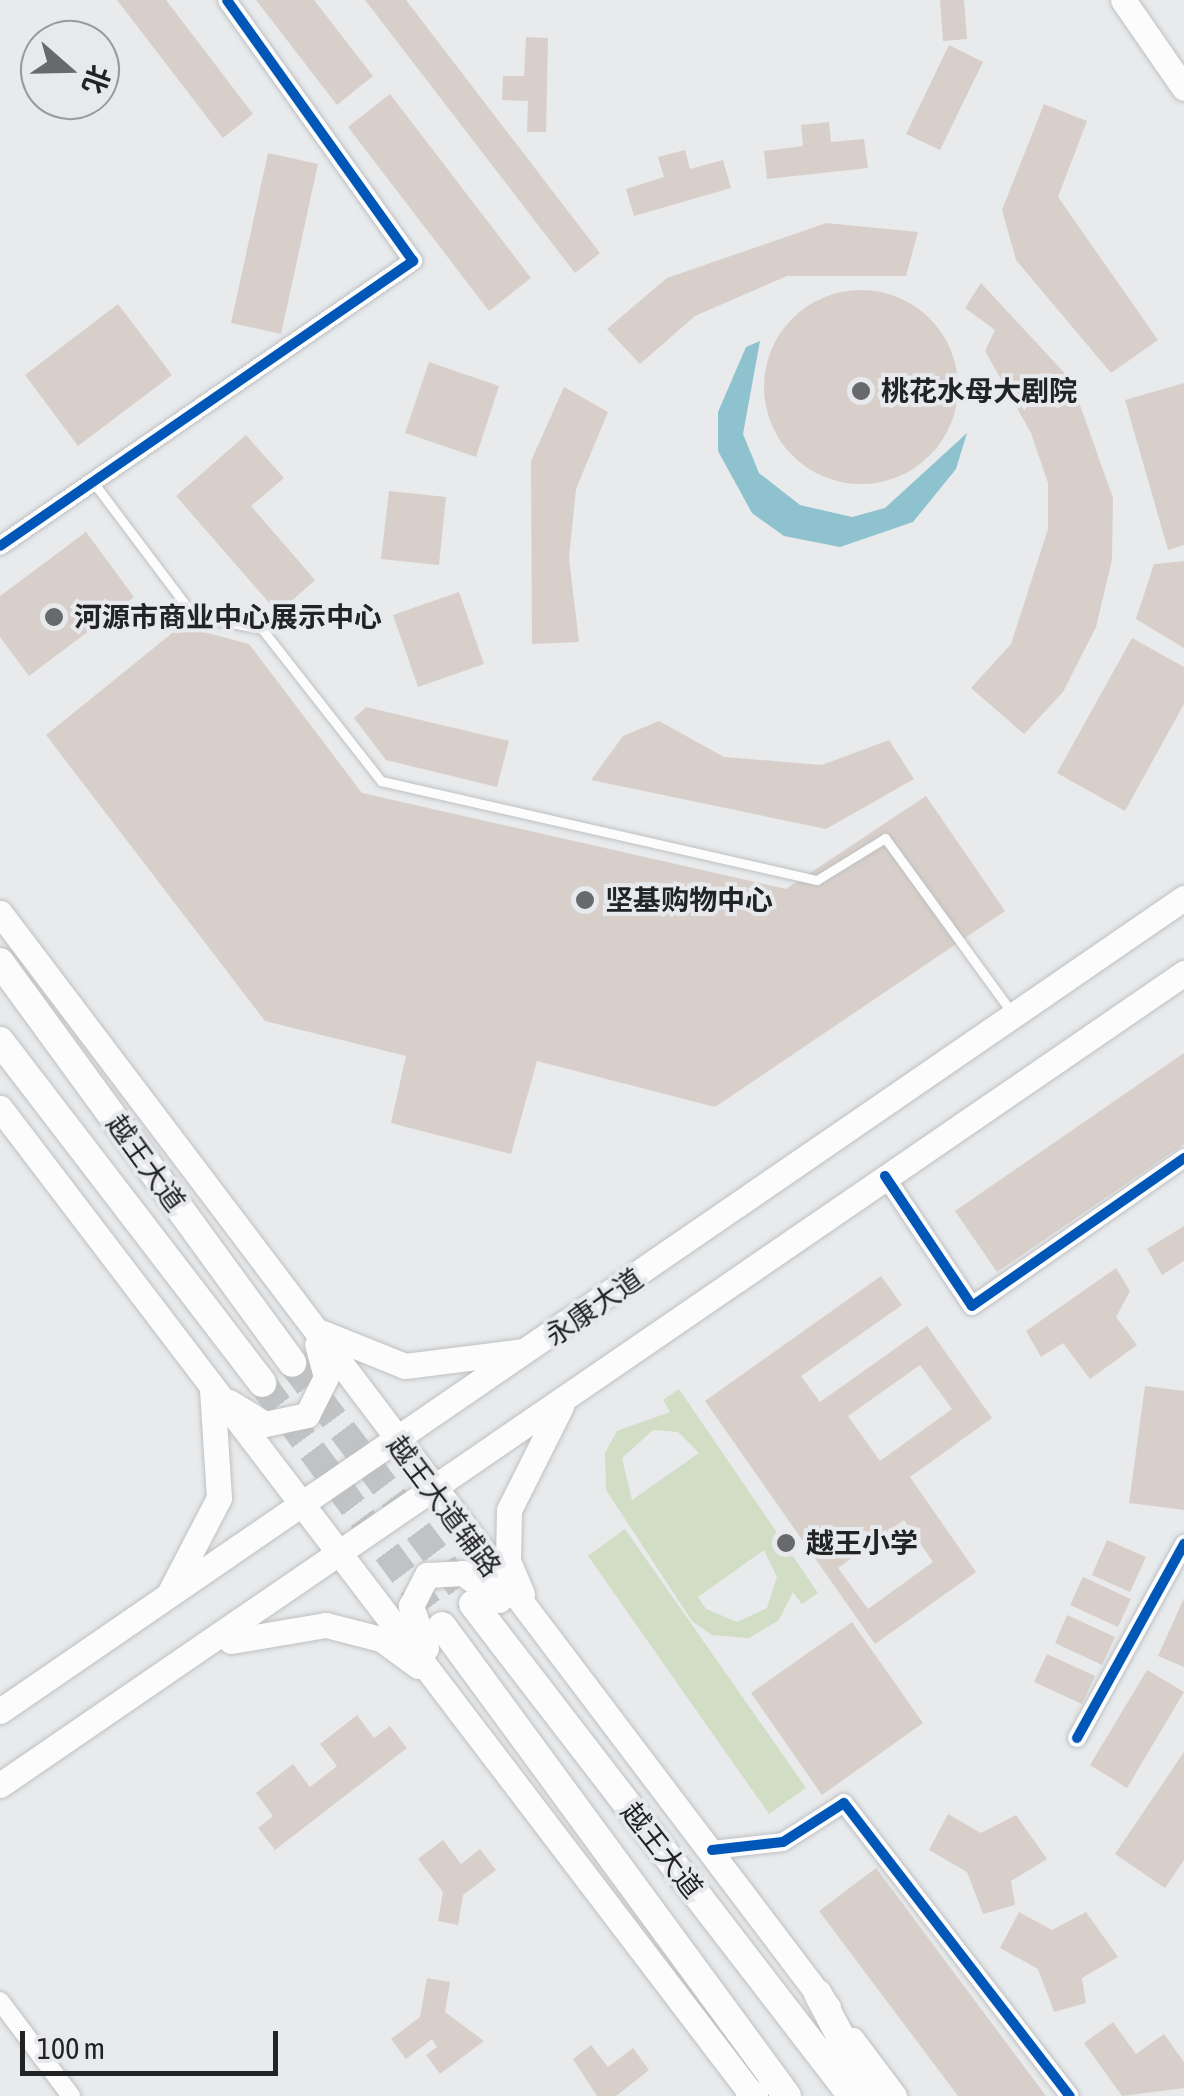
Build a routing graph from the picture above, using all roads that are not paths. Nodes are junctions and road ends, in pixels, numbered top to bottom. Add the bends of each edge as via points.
1 (227, 0) edge
2 (1124, 0) edge
3 (1184, 88) edge
4 (94, 482) junction
5 (0, 546) edge
6 (1184, 898) edge
7 (0, 912) edge
8 (0, 962) edge
9 (1184, 973) edge
10 (1015, 1016) junction
11 (0, 1041) edge
12 (0, 1108) edge
13 (1184, 1158) edge
14 (884, 1176) junction
15 (307, 1320) junction
16 (534, 1349) junction
17 (292, 1363) tunnel mouth
18 (262, 1383) tunnel mouth
19 (212, 1391) junction
20 (569, 1394) junction
21 (396, 1441) junction
22 (431, 1490) junction
23 (304, 1506) junction
24 (1184, 1544) edge
25 (342, 1556) junction
26 (164, 1601) junction
27 (473, 1604) tunnel mouth
28 (442, 1626) tunnel mouth
29 (538, 1631) junction
30 (204, 1650) junction
31 (446, 1687) junction
32 (0, 1711) edge
33 (1077, 1738) dead end
34 (0, 1785) edge
35 (712, 1850) junction
36 (818, 1994) junction
37 (0, 2001) edge
38 (752, 2095) edge
39 (71, 2096) edge
40 (787, 2096) edge
41 (852, 2096) edge
42 (872, 2096) edge
43 (894, 2096) edge
44 (1070, 2096) edge

1 - 4 street via 413,262
2 - 3 main road
4 - 5 street
4 - 10 lane via 194,616 262,630 382,781 818,880 886,838
6 - 10 main road, 永康大道
7 - 15 main road, 越王大道辅路
8 - 17 main road, 越王大道
9 - 14 main road, 永康大道
10 - 16 main road, 永康大道
11 - 18 main road, 越王大道
12 - 19 main road
13 - 14 street via 972,1306
14 - 20 main road, 永康大道
15 - 16 main road via 344,1348 406,1366
15 - 19 main road via 326,1377 307,1415 265,1424
15 - 21 main road, 越王大道辅路
16 - 21 main road, 永康大道
19 - 23 main road
19 - 26 main road via 219,1498
20 - 22 main road, 永康大道
20 - 29 main road via 509,1510 508,1561
21 - 22 main road, 越王大道辅路
21 - 23 main road, 永康大道
22 - 25 main road, 永康大道
22 - 29 main road, 越王大道辅路
23 - 25 main road
23 - 26 main road, 永康大道
24 - 33 street
25 - 30 main road, 永康大道
25 - 31 main road
26 - 32 main road, 永康大道
27 - 41 main road, 越王大道
28 - 40 main road, 越王大道
29 - 31 main road via 482,1582 444,1568 426,1575 414,1590 415,1629
29 - 35 main road, 越王大道辅路
30 - 31 main road via 286,1625 326,1625 380,1639
30 - 34 main road, 永康大道
31 - 38 main road
35 - 36 main road, 越王大道辅路
35 - 44 street via 783,1842 844,1803
36 - 42 main road
36 - 43 main road, 越王大道辅路
37 - 39 street

